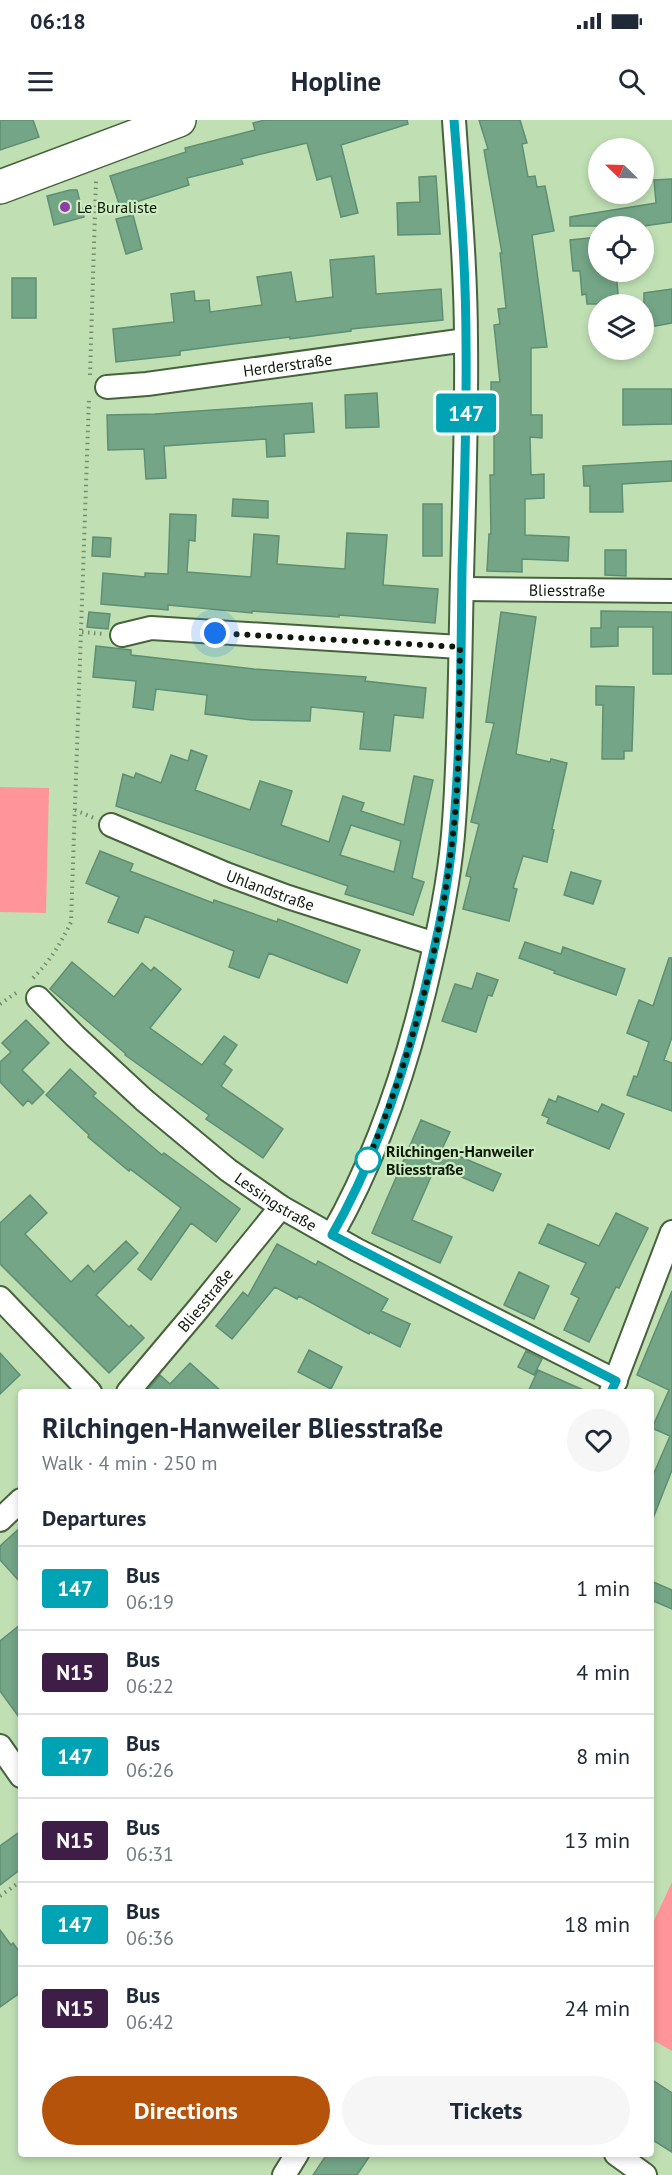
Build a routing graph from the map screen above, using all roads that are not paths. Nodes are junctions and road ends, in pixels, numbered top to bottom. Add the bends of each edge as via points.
1 (179, 120) edge
2 (454, 120) edge
3 (0, 186) edge
4 (466, 340) junction
5 (96, 383) road end
6 (462, 589) junction
7 (672, 591) edge
8 (122, 635) dead end
9 (460, 647) junction
10 (111, 825) dead end
11 (435, 944) junction
12 (38, 998) dead end
13 (281, 1207) junction
14 (672, 1232) edge
15 (332, 1235) junction
16 (0, 1298) edge
17 (613, 1386) edge
18 (87, 1389) edge
19 (131, 1389) edge
20 (18, 1503) edge
21 (0, 1520) edge
22 (0, 1746) edge
23 (18, 1772) edge
24 (295, 2157) edge
25 (620, 2157) edge
26 (284, 2175) edge
27 (645, 2175) edge

1 - 3 main road
2 - 4 street
4 - 5 street, Herderstraße via 147,384
4 - 6 street
6 - 7 street, Bliesstraße
6 - 9 street
8 - 9 street via 151,628
9 - 11 street via 454,824
10 - 11 street, Uhlandstraße via 288,897
11 - 15 street via 394,1096
12 - 13 street, Lessingstraße via 144,1100 228,1170
13 - 15 street, Lessingstraße
13 - 19 street, Bliesstraße
14 - 17 street
15 - 17 street, Lessingstraße
16 - 18 street
20 - 21 street
22 - 23 street
24 - 26 street
25 - 27 street

